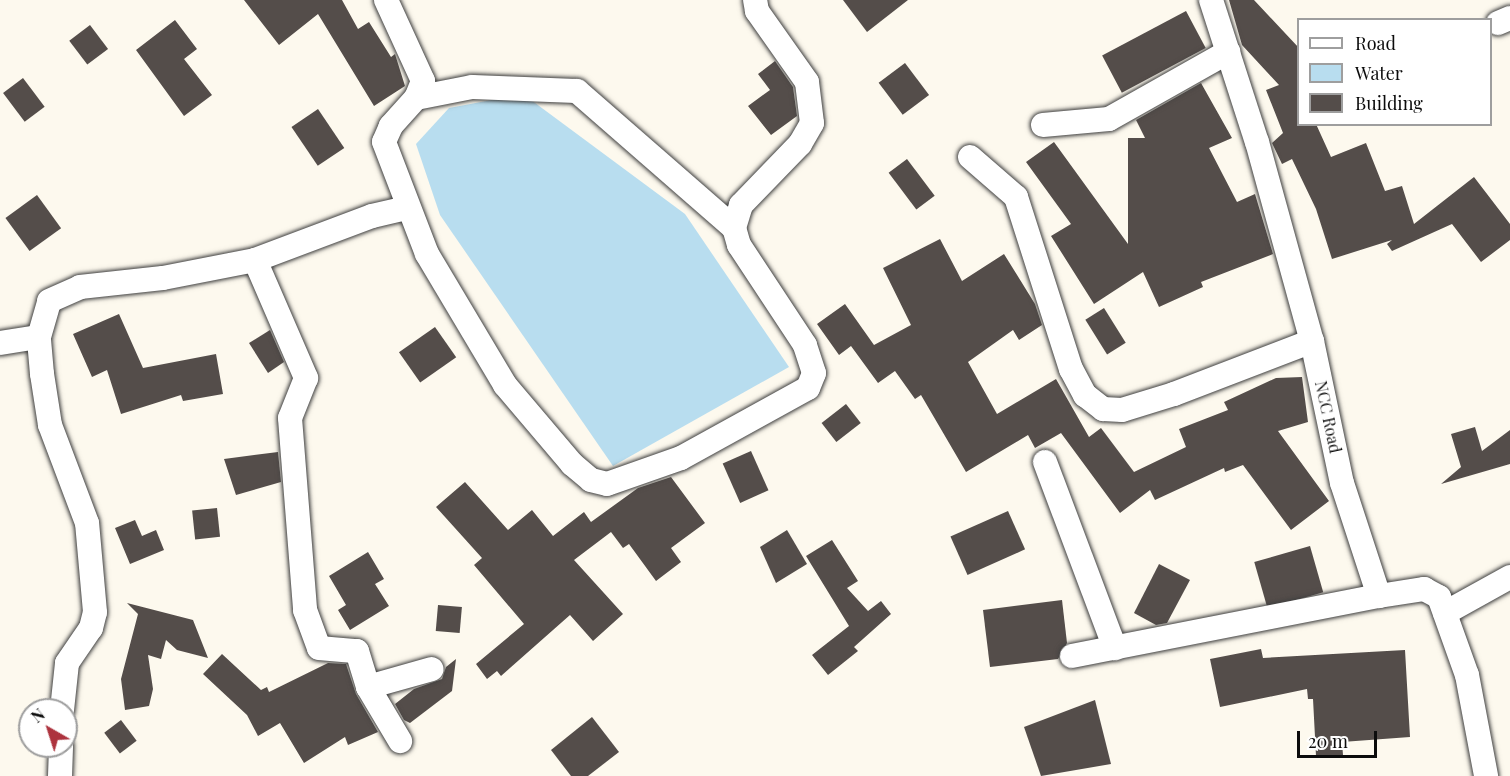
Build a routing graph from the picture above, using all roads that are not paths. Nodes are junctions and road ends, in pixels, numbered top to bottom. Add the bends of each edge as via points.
1 (386, 0) edge
2 (755, 0) edge
3 (1211, 0) edge
4 (1228, 52) junction
5 (416, 98) junction
6 (1043, 124) dead end
7 (970, 157) dead end
8 (407, 208) junction
9 (734, 228) junction
10 (255, 261) junction
11 (39, 336) junction
12 (1312, 341) junction
13 (0, 343) edge
14 (1045, 462) dead end
15 (1510, 577) edge
16 (1379, 596) junction
17 (1445, 613) junction
18 (1115, 648) junction
19 (1072, 656) dead end
20 (432, 669) dead end
21 (368, 687) junction
22 (64, 698) edge
23 (400, 741) dead end
24 (61, 758) edge
25 (60, 776) edge
26 (1486, 776) edge

1 - 5 street via 423,81
2 - 9 street via 757,11 807,82 812,123 800,144 741,205
3 - 4 street, NCC Road
4 - 6 street via 1109,119
4 - 12 street, NCC Road
5 - 8 street via 391,126 384,142
5 - 9 street via 472,87 577,91
7 - 12 street via 1016,197 1071,369 1085,394 1103,409 1122,410 1174,394
8 - 9 street via 427,254 505,385 572,464 591,480 607,484 681,459 808,388 814,373 806,345 739,245
8 - 10 street via 372,216
10 - 11 street via 63,292 44,312
10 - 21 street via 306,378 290,418 305,609 319,648 357,651
11 - 13 street
11 - 22 street via 50,424 87,523 94,568 95,612 91,628 67,663
12 - 16 street, NCC Road via 1342,483
14 - 18 street
15 - 17 street
16 - 17 street via 1424,590 1439,597
16 - 18 street
17 - 26 street via 1467,675
18 - 19 street
20 - 21 street
21 - 23 street
24 - 25 street

